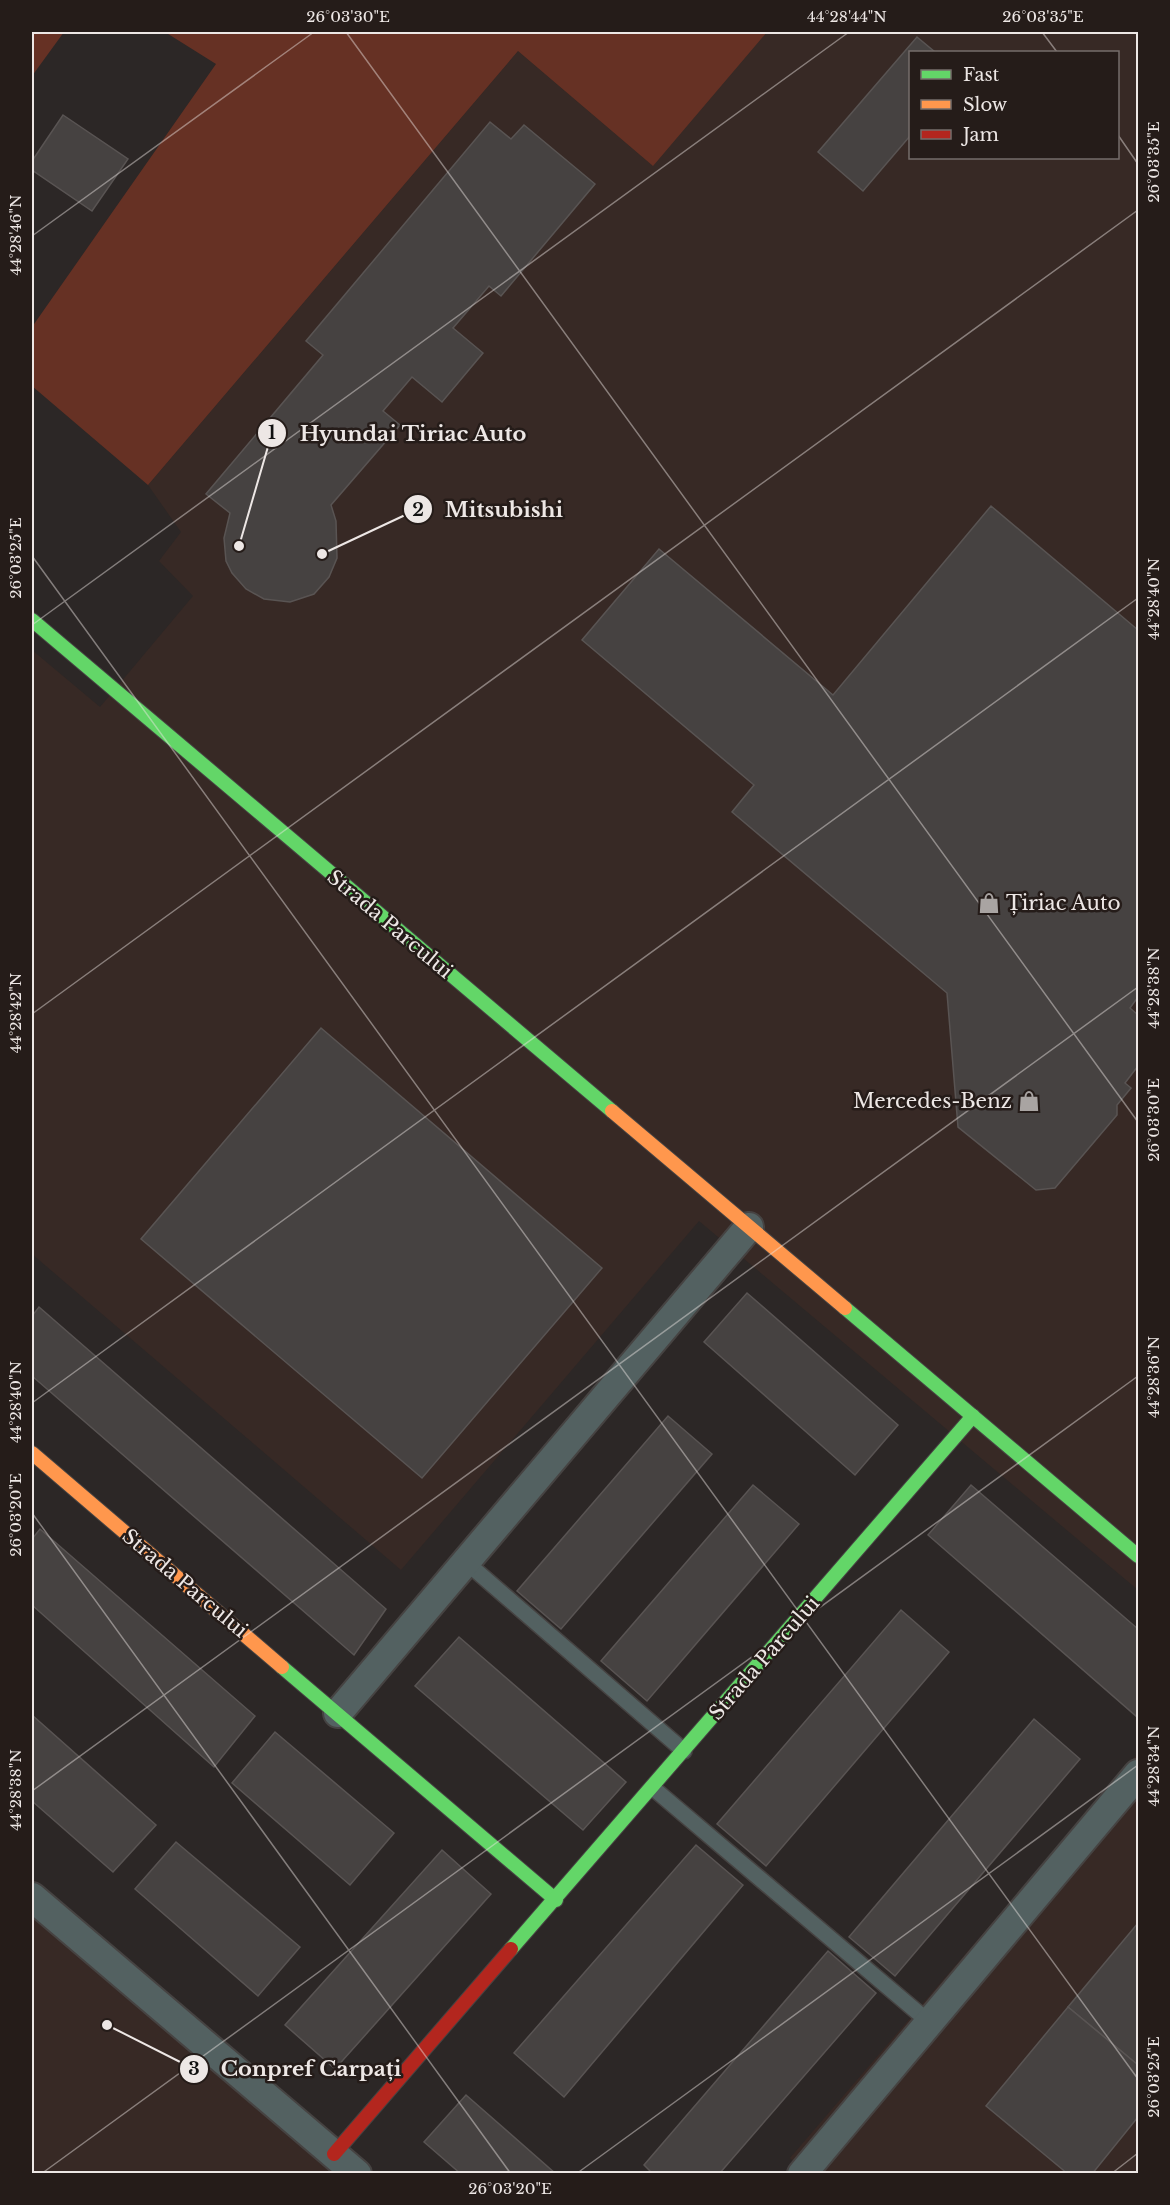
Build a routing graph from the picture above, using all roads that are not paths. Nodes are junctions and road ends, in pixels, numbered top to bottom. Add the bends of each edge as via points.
1 (32, 620) edge
2 (749, 1227) junction
3 (973, 1416) junction
4 (32, 1453) edge
5 (1138, 1556) edge
6 (465, 1562) junction
7 (338, 1713) junction
8 (684, 1751) junction
9 (1138, 1774) edge
10 (653, 1788) junction
11 (32, 1897) edge
12 (556, 1900) junction
13 (929, 2022) junction
14 (334, 2154) junction
15 (357, 2174) edge
16 (802, 2174) edge

1 - 2 street, Strada Parcului
2 - 3 street, Strada Parcului
2 - 6 street
3 - 5 street, Strada Parcului
3 - 8 street, Strada Parcului
4 - 7 street, Strada Parcului
6 - 7 street
6 - 8 lane
7 - 12 street, Strada Parcului
8 - 10 street, Strada Parcului
9 - 13 street
10 - 12 street, Strada Parcului
10 - 13 lane
11 - 14 street
12 - 14 street, Strada Parcului
13 - 16 street
14 - 15 street

